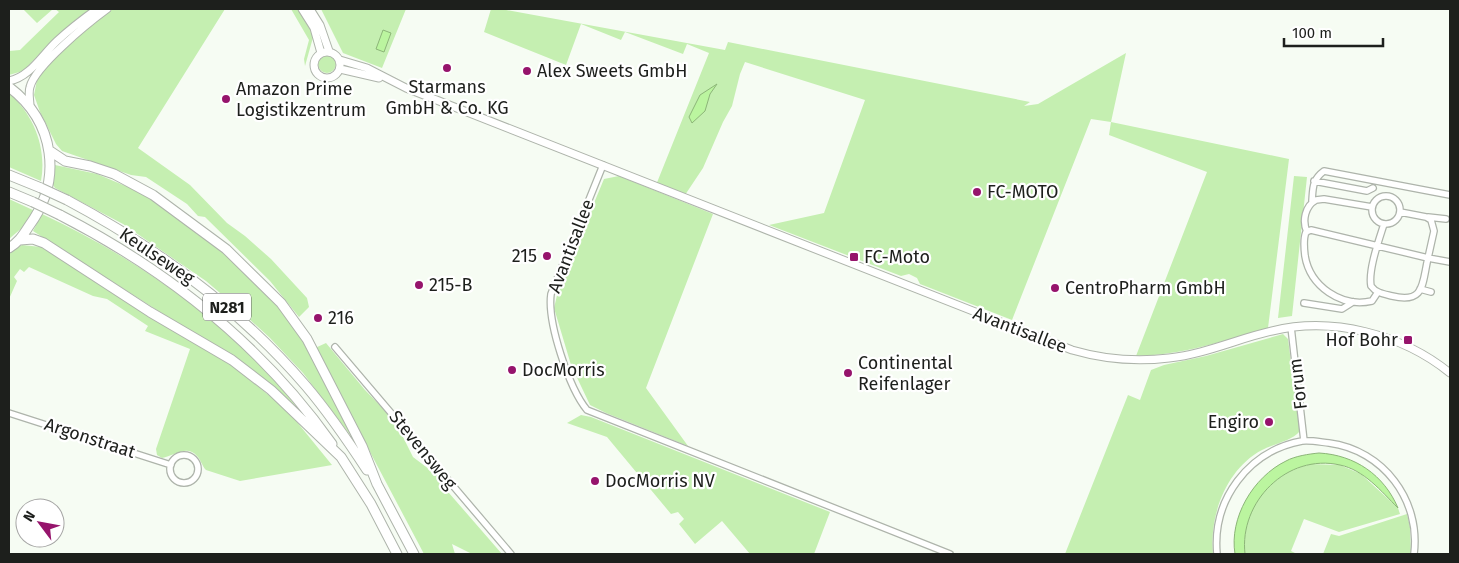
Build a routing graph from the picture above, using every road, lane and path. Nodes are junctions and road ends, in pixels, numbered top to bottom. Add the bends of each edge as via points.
1 (97, 9) edge
2 (107, 9) edge
3 (302, 9) edge
4 (310, 9) edge
5 (325, 52) junction
6 (340, 60) junction
7 (340, 69) junction
8 (388, 80) junction
9 (9, 81) edge
10 (9, 87) edge
11 (30, 106) junction
12 (50, 151) junction
13 (602, 165) junction
14 (9, 175) edge
15 (1314, 181) junction
16 (1375, 181) junction
17 (1374, 188) junction
18 (9, 192) edge
19 (1450, 195) edge
20 (1380, 197) junction
21 (1312, 201) junction
22 (1372, 207) junction
23 (1400, 212) junction
24 (1426, 217) junction
25 (1439, 218) junction
26 (1446, 219) dead end
27 (1384, 224) junction
28 (1434, 225) junction
29 (1307, 232) junction
30 (20, 240) junction
31 (1378, 246) junction
32 (9, 248) edge
33 (1428, 258) junction
34 (1450, 262) edge
35 (1420, 289) junction
36 (1378, 292) junction
37 (1431, 292) dead end
38 (1353, 302) junction
39 (1304, 303) dead end
40 (1291, 327) junction
41 (335, 346) dead end
42 (1450, 373) edge
43 (9, 413) edge
44 (1304, 441) junction
45 (341, 457) junction
46 (171, 465) junction
47 (377, 484) junction
48 (397, 554) edge
49 (414, 554) edge
50 (511, 554) edge
51 (950, 554) edge
52 (1217, 554) edge
53 (1414, 554) edge

1 - 9 street via 55,43 21,77
2 - 11 street via 66,43 35,76 29,90
3 - 5 street
4 - 5 street via 320,26
5 - 6 street, Avantisallee via 333,53
5 - 7 street via 314,63 318,75 332,78
6 - 7 street
6 - 8 street, Avantisallee via 367,68
7 - 8 street, Avantisallee
8 - 13 street, Avantisallee
10 - 11 highway
11 - 12 highway
12 - 30 highway via 47,192 41,208
12 - 47 highway, N281 via 65,161 123,178 153,195 208,235 268,288 307,339 362,446
13 - 40 street, Avantisallee via 1090,356 1169,358
13 - 51 street, Avantisallee via 549,304 572,387 587,410
14 - 47 highway, Keulseweg / N281, bridge via 67,200 110,224 200,285 290,368
15 - 16 street via 1324,171
15 - 17 street via 1367,191
15 - 21 street
16 - 17 street
16 - 19 street
17 - 20 street
18 - 45 highway, Keulseweg / N281, bridge via 60,215 146,264 214,316 280,380
20 - 22 street
20 - 23 street via 1394,198
21 - 22 street via 1324,198
21 - 29 street via 1306,210
22 - 27 street via 1374,218
23 - 24 street
23 - 27 street via 1394,221
24 - 25 street
24 - 28 street
25 - 26 street
25 - 28 street
27 - 31 street
28 - 33 street
29 - 31 street via 1311,230
29 - 38 street via 1304,248 1306,265 1312,276 1328,292
30 - 32 highway
30 - 45 highway, N281 via 33,239 44,243 150,312 232,360 263,383
31 - 33 street
31 - 36 street via 1370,282
33 - 34 street
33 - 35 street
35 - 36 street via 1411,299
35 - 37 street
36 - 38 street via 1372,301
38 - 39 street via 1342,310
40 - 42 street, Avantisallee via 1342,327 1363,331 1406,345
40 - 44 street, Forum
41 - 50 street, Stevensweg
43 - 46 street, Argonstraat
44 - 52 street via 1265,456 1238,479 1220,514
44 - 53 street via 1337,444 1351,449 1370,458 1396,481 1411,510
45 - 48 highway, N281
46 - 46 street via 171,475 178,482 192,481 198,473 198,463 190,456 177,456
47 - 49 highway, N281

